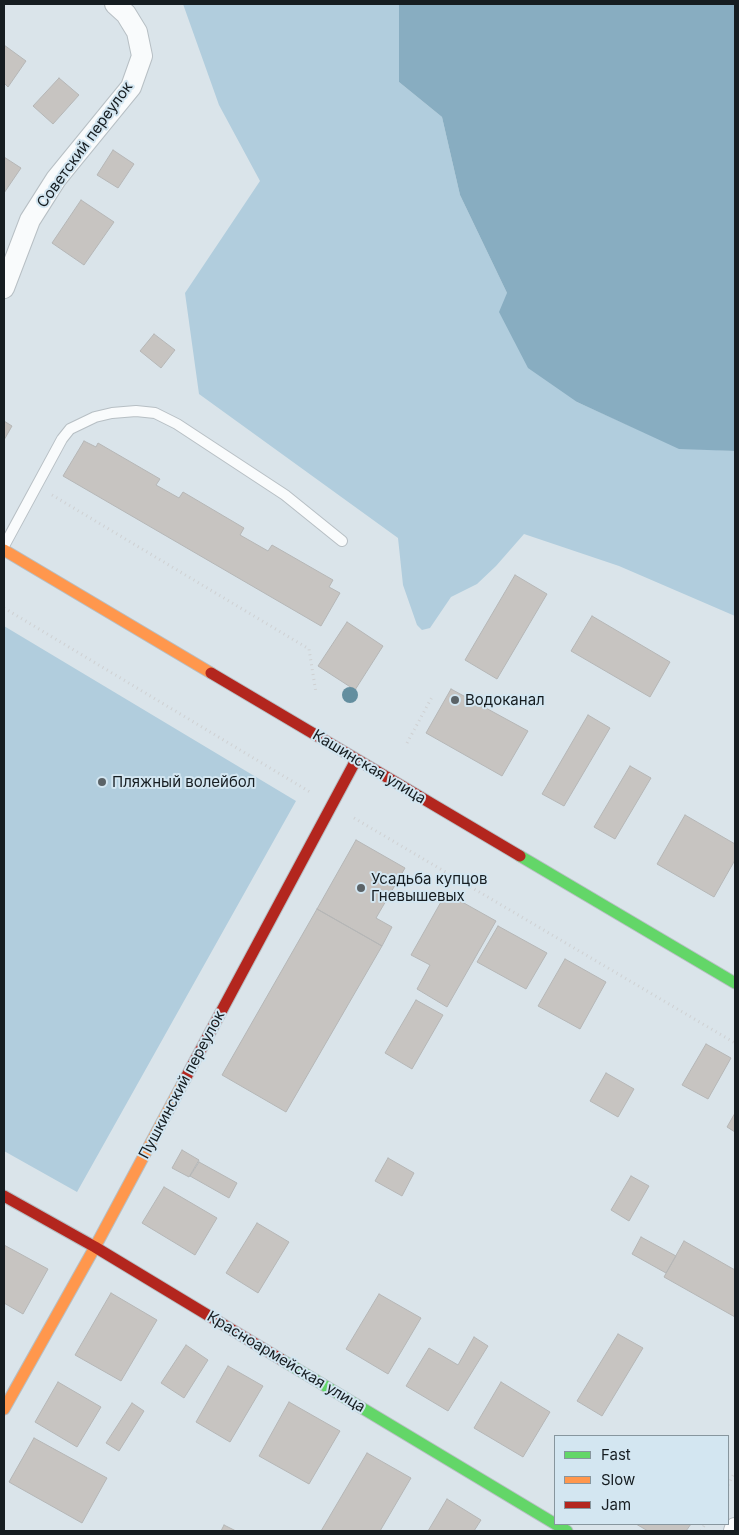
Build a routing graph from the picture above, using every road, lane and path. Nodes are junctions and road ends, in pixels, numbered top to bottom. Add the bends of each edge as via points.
1 (115, 4) edge
2 (4, 288) edge
3 (37, 486) junction
4 (342, 541) dead end
5 (4, 548) edge
6 (4, 608) edge
7 (316, 693) dead end
8 (432, 697) dead end
9 (407, 742) dead end
10 (356, 760) junction
11 (332, 805) junction
12 (735, 983) edge
13 (735, 1042) edge
14 (4, 1196) edge
15 (95, 1246) junction
16 (4, 1408) edge
17 (735, 1472) edge
18 (729, 1483) edge
19 (554, 1523) edge

1 - 2 street, Советский переулок via 137,32 142,56 131,87 56,179 30,220
3 - 4 lane via 70,429 112,413 155,413 285,495
3 - 5 lane
3 - 7 path via 309,649
5 - 10 street, Кашинская улица
6 - 11 path
8 - 9 path
10 - 11 street, Пушкинский переулок
10 - 12 street, Кашинская улица
11 - 13 path
11 - 15 street, Пушкинский переулок
14 - 15 street, Красноармейская улица
15 - 16 street, Пушкинский переулок
15 - 19 street, Красноармейская улица
17 - 18 path

